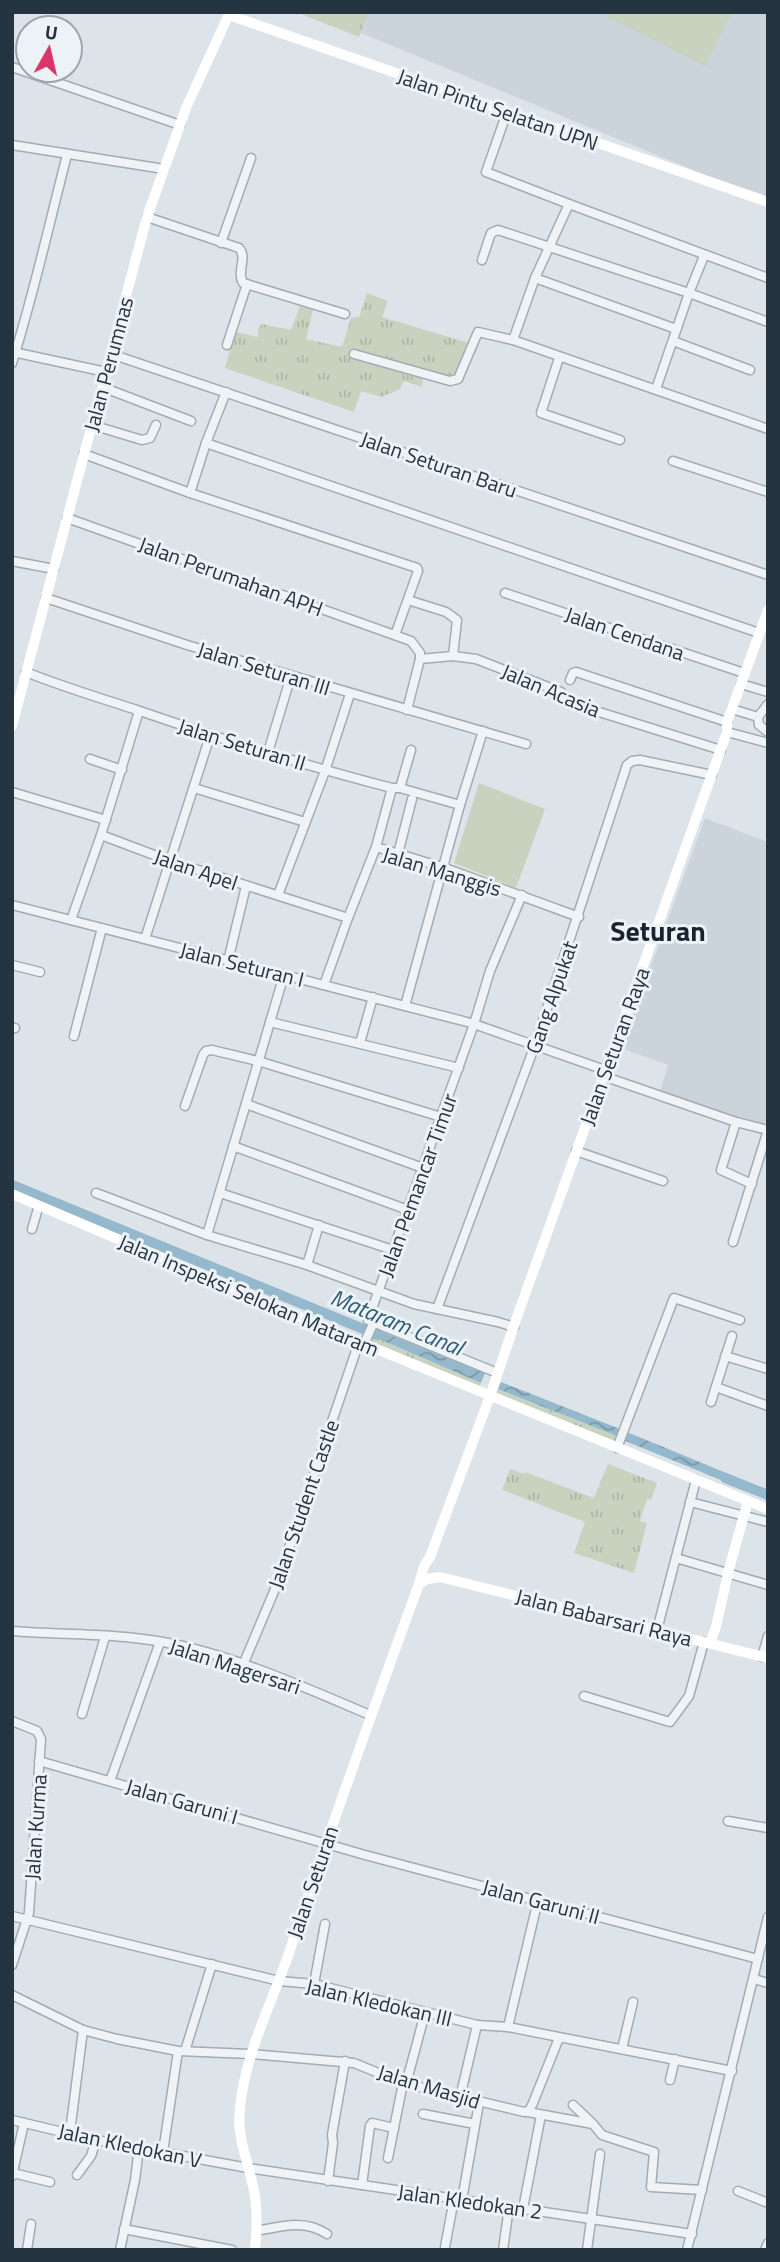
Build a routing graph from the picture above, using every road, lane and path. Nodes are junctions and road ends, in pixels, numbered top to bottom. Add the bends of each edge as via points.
1 (227, 13) edge
2 (12, 67) edge
3 (507, 112) junction
4 (180, 125) junction
5 (12, 145) edge
6 (67, 155) junction
7 (251, 158) dead end
8 (164, 169) junction
9 (768, 202) edge
10 (569, 204) junction
11 (147, 217) junction
12 (221, 243) junction
13 (549, 246) junction
14 (705, 256) junction
15 (482, 260) dead end
16 (535, 278) junction
17 (768, 278) edge
18 (247, 284) junction
19 (689, 293) junction
20 (345, 314) dead end
21 (768, 322) edge
22 (676, 329) junction
23 (513, 340) junction
24 (673, 341) junction
25 (227, 345) dead end
26 (14, 352) edge
27 (111, 354) junction
28 (354, 354) dead end
29 (559, 358) junction
30 (12, 363) edge
31 (750, 370) dead end
32 (106, 372) junction
33 (102, 387) junction
34 (656, 389) junction
35 (226, 392) junction
36 (191, 421) dead end
37 (92, 425) junction
38 (156, 425) dead end
39 (768, 429) edge
40 (620, 440) dead end
41 (205, 443) junction
42 (84, 454) junction
43 (673, 461) dead end
44 (768, 492) edge
45 (190, 493) junction
46 (67, 518) junction
47 (12, 561) edge
48 (54, 569) junction
49 (768, 575) edge
50 (505, 593) dead end
51 (46, 598) junction
52 (408, 600) junction
53 (768, 610) edge
54 (759, 633) junction
55 (395, 635) junction
56 (453, 656) junction
57 (421, 659) junction
58 (26, 672) junction
59 (291, 676) junction
60 (743, 678) junction
61 (570, 680) dead end
62 (768, 692) edge
63 (350, 694) junction
64 (768, 704) edge
65 (732, 709) junction
66 (407, 710) junction
67 (139, 711) junction
68 (758, 716) junction
69 (12, 726) edge
70 (727, 727) junction
71 (483, 732) junction
72 (768, 732) edge
73 (211, 736) junction
74 (768, 743) edge
75 (526, 744) dead end
76 (411, 750) dead end
77 (720, 750) junction
78 (268, 752) junction
79 (90, 759) dead end
80 (122, 770) junction
81 (325, 771) junction
82 (712, 775) junction
83 (396, 788) junction
84 (194, 789) junction
85 (12, 792) edge
86 (411, 799) dead end
87 (460, 805) junction
88 (106, 820) junction
89 (305, 822) junction
90 (101, 835) junction
91 (376, 847) junction
92 (398, 854) junction
93 (170, 861) junction
94 (444, 868) junction
95 (246, 886) junction
96 (278, 895) junction
97 (522, 895) junction
98 (12, 905) edge
99 (579, 917) junction
100 (348, 918) junction
101 (71, 920) junction
102 (102, 928) junction
103 (145, 939) junction
104 (228, 961) junction
105 (12, 965) edge
106 (40, 972) dead end
107 (284, 975) junction
108 (324, 985) junction
109 (373, 997) junction
110 (405, 1006) junction
111 (270, 1022) junction
112 (473, 1024) junction
113 (74, 1036) dead end
114 (360, 1043) junction
115 (535, 1045) junction
116 (258, 1061) junction
117 (459, 1068) junction
118 (604, 1073) junction
119 (246, 1104) junction
120 (185, 1106) dead end
121 (441, 1117) junction
122 (736, 1122) junction
123 (768, 1130) edge
124 (233, 1146) junction
125 (576, 1151) junction
126 (423, 1168) junction
127 (663, 1181) dead end
128 (752, 1184) junction
129 (96, 1193) dead end
130 (219, 1193) junction
131 (12, 1194) edge
132 (39, 1205) junction
133 (408, 1210) junction
134 (318, 1225) junction
135 (32, 1229) dead end
136 (207, 1235) junction
137 (733, 1242) dead end
138 (393, 1250) junction
139 (307, 1265) junction
140 (379, 1292) junction
141 (437, 1309) junction
142 (740, 1320) dead end
143 (373, 1324) junction
144 (513, 1326) junction
145 (732, 1336) dead end
146 (364, 1340) junction
147 (725, 1356) junction
148 (768, 1369) edge
149 (495, 1374) junction
150 (716, 1387) junction
151 (489, 1394) junction
152 (712, 1402) dead end
153 (768, 1406) edge
154 (619, 1444) junction
155 (696, 1480) junction
156 (748, 1501) junction
157 (690, 1502) junction
158 (768, 1509) edge
159 (744, 1516) junction
160 (768, 1522) edge
161 (430, 1557) junction
162 (676, 1558) junction
163 (728, 1572) junction
164 (440, 1577) junction
165 (419, 1584) junction
166 (768, 1585) edge
167 (657, 1630) junction
168 (12, 1631) edge
169 (768, 1636) edge
170 (105, 1637) junction
171 (160, 1642) junction
172 (707, 1642) junction
173 (765, 1657) edge
174 (243, 1665) junction
175 (584, 1696) dead end
176 (82, 1714) dead end
177 (370, 1715) junction
178 (12, 1721) edge
179 (39, 1761) junction
180 (110, 1781) junction
181 (729, 1821) dead end
182 (768, 1828) edge
183 (325, 1843) junction
184 (538, 1900) junction
185 (12, 1916) edge
186 (768, 1917) edge
187 (28, 1919) junction
188 (325, 1924) dead end
189 (758, 1959) junction
190 (212, 1964) junction
191 (12, 1965) edge
192 (754, 1979) junction
193 (279, 1981) junction
194 (768, 1983) edge
195 (314, 1984) junction
196 (12, 1995) edge
197 (633, 2002) dead end
198 (425, 2013) junction
199 (477, 2025) junction
200 (508, 2026) junction
201 (83, 2030) junction
202 (559, 2038) junction
203 (622, 2049) junction
204 (181, 2051) junction
205 (250, 2054) junction
206 (675, 2059) junction
207 (345, 2061) junction
208 (732, 2071) junction
209 (670, 2080) dead end
210 (405, 2083) junction
211 (460, 2098) junction
212 (478, 2103) junction
213 (573, 2105) dead end
214 (527, 2112) junction
215 (423, 2114) dead end
216 (541, 2115) junction
217 (12, 2120) edge
218 (24, 2123) junction
219 (475, 2124) junction
220 (593, 2124) junction
221 (394, 2128) junction
222 (70, 2132) junction
223 (96, 2140) junction
224 (139, 2148) junction
225 (163, 2152) junction
226 (600, 2154) dead end
227 (388, 2158) dead end
228 (247, 2168) junction
229 (262, 2171) junction
230 (13, 2174) edge
231 (77, 2175) dead end
232 (328, 2181) junction
233 (50, 2182) dead end
234 (362, 2185) junction
235 (253, 2186) junction
236 (702, 2190) junction
237 (738, 2191) dead end
238 (458, 2199) junction
239 (768, 2203) edge
240 (509, 2207) junction
241 (523, 2209) junction
242 (590, 2218) junction
243 (32, 2224) dead end
244 (124, 2229) junction
245 (257, 2231) junction
246 (327, 2234) dead end
247 (692, 2234) junction
248 (768, 2243) edge
249 (445, 2247) dead end
250 (27, 2250) edge
251 (120, 2250) edge
252 (232, 2250) edge
253 (255, 2250) edge
254 (503, 2250) edge
255 (587, 2250) edge
256 (687, 2250) edge
257 (765, 2250) edge

1 - 3 main road, Jalan Pintu Selatan UPN
1 - 4 main road, Jalan Perumnas
2 - 4 street
3 - 9 main road, Jalan Pintu Selatan UPN
3 - 10 street via 486,172
4 - 8 main road, Jalan Perumnas
5 - 6 street
6 - 8 street
6 - 26 street
7 - 12 street
8 - 11 main road, Jalan Perumnas
10 - 13 street
10 - 14 street
11 - 12 street
11 - 27 main road, Jalan Perumnas
12 - 18 street via 242,251 240,278
13 - 15 street via 494,230
13 - 16 street
13 - 19 street
14 - 17 street
14 - 19 street
16 - 22 street
16 - 23 street
18 - 20 street
18 - 25 street
19 - 21 street
19 - 22 street
22 - 24 street
23 - 28 street via 478,332 458,379 450,381
23 - 29 street
24 - 31 street
24 - 34 street
26 - 30 street
26 - 32 street
27 - 32 main road, Jalan Perumnas
27 - 35 street, Jalan Seturan Baru
29 - 34 street
29 - 40 street via 541,413
32 - 33 main road, Jalan Perumnas
33 - 36 street
33 - 37 main road, Jalan Perumnas
34 - 39 street
35 - 41 street
35 - 49 street, Jalan Seturan Baru
37 - 38 street via 142,440 150,438
37 - 42 main road, Jalan Perumnas
41 - 45 street
41 - 54 street
42 - 45 street
42 - 46 main road, Jalan Perumnas
43 - 44 street
45 - 52 street via 414,566 418,571
46 - 48 main road, Jalan Perumnas
46 - 55 street, Jalan Perumahan APH
47 - 48 street
48 - 51 main road, Jalan Perumnas
50 - 60 street, Jalan Cendana
51 - 58 main road, Jalan Perumnas
51 - 59 street, Jalan Seturan III
52 - 55 street
52 - 56 street via 457,620
53 - 54 main road, Jalan Seturan Raya
54 - 60 main road, Jalan Seturan Raya
55 - 57 street via 416,647
56 - 57 street, Jalan Acasia
56 - 77 street, Jalan Acasia via 476,659 561,692 564,701
57 - 66 street
58 - 67 street, Jalan Seturan II
58 - 69 main road, Jalan Perumnas
59 - 63 street, Jalan Seturan III
59 - 78 street
60 - 62 street, Jalan Cendana
60 - 65 main road, Jalan Seturan Raya
61 - 70 street via 576,672
63 - 66 street, Jalan Seturan III
63 - 81 street
64 - 68 street
65 - 68 street
65 - 70 main road, Jalan Seturan Raya
66 - 71 street, Jalan Seturan III
67 - 73 street, Jalan Seturan II
67 - 80 street
68 - 72 street via 759,725
70 - 74 street
70 - 77 main road, Jalan Seturan Raya
71 - 75 street, Jalan Seturan III
71 - 87 street
73 - 78 street, Jalan Seturan II
73 - 84 street
76 - 83 street
77 - 82 main road, Jalan Seturan Raya
78 - 81 street, Jalan Seturan II
79 - 80 street
80 - 88 street
81 - 83 street, Jalan Seturan II
81 - 89 street
82 - 99 street, Gang Alpukat via 640,760 627,765
82 - 118 main road, Jalan Seturan Raya
83 - 87 street, Jalan Seturan II
83 - 91 street
84 - 89 street
84 - 93 street
85 - 88 street
86 - 92 street
87 - 94 street
88 - 90 street
89 - 96 street
90 - 93 street, Jalan Apel
90 - 101 street
91 - 92 street, Jalan Manggis
91 - 100 street, Jalan Manggis
92 - 94 street, Jalan Manggis
93 - 95 street, Jalan Apel
93 - 103 street
94 - 97 street, Jalan Manggis
94 - 110 street
95 - 96 street, Jalan Apel
95 - 104 street
96 - 100 street, Jalan Apel
97 - 99 street, Jalan Manggis
97 - 112 street, Jalan Pemancar Timur
98 - 101 street, Jalan Seturan I
99 - 115 street, Gang Alpukat
100 - 108 street
101 - 102 street, Jalan Seturan I
102 - 103 street, Jalan Seturan I
102 - 113 street
103 - 104 street, Jalan Seturan I
104 - 107 street, Jalan Seturan I
105 - 106 street
107 - 108 street, Jalan Seturan I
107 - 111 street
108 - 109 street, Jalan Seturan I
109 - 110 street, Jalan Seturan I
109 - 114 street
110 - 112 street, Jalan Seturan I
111 - 114 street
111 - 116 street
112 - 115 street
112 - 117 street, Jalan Pemancar Timur
114 - 117 street
115 - 118 street
115 - 141 street, Gang Alpukat
116 - 119 street
116 - 120 street via 206,1051
116 - 121 street
117 - 121 street, Jalan Pemancar Timur
118 - 122 street
118 - 125 main road, Jalan Seturan Raya
119 - 124 street
119 - 126 street
121 - 126 street, Jalan Pemancar Timur
122 - 123 street
122 - 128 street via 721,1170
123 - 128 street
124 - 130 street
124 - 133 street
125 - 127 street
125 - 144 main road, Jalan Seturan Raya
126 - 133 street, Jalan Pemancar Timur
128 - 137 street
129 - 136 street
130 - 134 street
130 - 136 street
131 - 132 main road, Jalan Inspeksi Selokan Mataram
132 - 135 street
132 - 146 main road, Jalan Inspeksi Selokan Mataram
133 - 138 street, Jalan Pemancar Timur
134 - 138 street
134 - 139 street
136 - 139 street
138 - 140 street, Jalan Pemancar Timur
139 - 140 street
140 - 141 street, Jalan Pemancar Timur
140 - 143 street via 368,1320
141 - 144 street, Jalan Pemancar Timur
142 - 154 street via 674,1298
143 - 146 street
143 - 149 street
144 - 149 main road, Jalan Seturan Raya
145 - 147 street
146 - 151 main road, Jalan Inspeksi Selokan Mataram
146 - 174 street, Jalan Student Castle
147 - 148 street
147 - 150 street
149 - 151 main road, Jalan Seturan Raya
150 - 152 street
150 - 153 street
151 - 154 main road, Jalan Inspeksi Selokan Mataram
151 - 161 main road
154 - 155 main road, Jalan Inspeksi Selokan Mataram
155 - 156 main road, Jalan Inspeksi Selokan Mataram
155 - 157 street
156 - 158 main road, Jalan Inspeksi Selokan Mataram
156 - 159 main road
157 - 159 street
157 - 162 street
159 - 160 street
159 - 163 main road
161 - 164 main road via 431,1567
161 - 165 main road
162 - 163 street
162 - 167 street
163 - 166 street
163 - 172 main road
164 - 165 main road
164 - 167 main road, Jalan Babarsari Raya
165 - 177 main road, Jalan Seturan
167 - 172 main road, Jalan Babarsari Raya
168 - 170 street, Jalan Magersari
169 - 173 street
170 - 171 street, Jalan Magersari
170 - 176 street
171 - 174 street, Jalan Magersari
171 - 180 street
172 - 173 main road, Jalan Babarsari Raya
172 - 175 street via 689,1696 670,1722
174 - 177 street, Jalan Magersari
177 - 183 main road, Jalan Seturan
178 - 179 street, Jalan Kurma via 40,1735
179 - 180 street, Jalan Garuni I
179 - 187 street, Jalan Kurma
180 - 183 street, Jalan Garuni I
181 - 182 street
183 - 184 street, Jalan Garuni II
183 - 193 main road, Jalan Seturan
184 - 189 street, Jalan Garuni II
184 - 200 street
185 - 187 street, Jalan Kledokan III
186 - 189 street
187 - 190 street, Jalan Kledokan III
187 - 191 street, Jalan Kurma
188 - 195 street
189 - 192 street
190 - 193 street, Jalan Kledokan III
190 - 204 street
192 - 194 street
192 - 208 street
193 - 195 street, Jalan Kledokan III
193 - 205 main road, Jalan Seturan
195 - 198 street, Jalan Kledokan III
196 - 201 street, Jalan Masjid
197 - 203 street
198 - 199 street, Jalan Kledokan III
198 - 210 street
199 - 200 street, Jalan Kledokan III
199 - 211 street
200 - 202 street, Jalan Kledokan III
201 - 204 street, Jalan Masjid
201 - 222 street
202 - 203 street, Jalan Kledokan III
202 - 214 street
203 - 206 street, Jalan Kledokan III
204 - 205 street, Jalan Masjid
204 - 225 street
205 - 207 street, Jalan Masjid
205 - 228 main road, Jalan Seturan via 239,2124
206 - 208 street, Jalan Kledokan III
206 - 209 street
207 - 210 street, Jalan Masjid
207 - 232 street
208 - 236 street
210 - 211 street, Jalan Masjid
210 - 221 street
211 - 212 street, Jalan Masjid
212 - 214 street, Jalan Masjid
212 - 219 street
213 - 220 street
214 - 216 street, Jalan Masjid
215 - 219 street
216 - 220 street, Jalan Masjid
216 - 241 street
217 - 218 street, Jalan Kledokan V
218 - 222 street, Jalan Kledokan V
218 - 230 street
219 - 238 street
220 - 236 street via 602,2135 654,2152 651,2187
221 - 227 street
221 - 234 street via 370,2126
222 - 223 street, Jalan Kledokan V
223 - 224 street, Jalan Kledokan V
223 - 231 street via 91,2157
224 - 225 street, Jalan Kledokan V
224 - 244 street
225 - 228 street, Jalan Kledokan V
226 - 242 street
228 - 229 street, Jalan Kledokan 2
228 - 235 main road, Jalan Seturan
229 - 232 street, Jalan Kledokan 2
229 - 235 street
230 - 233 street
232 - 234 street, Jalan Kledokan 2
234 - 238 street, Jalan Kledokan 2
235 - 245 main road, Jalan Seturan
236 - 247 street
237 - 239 street
238 - 240 street, Jalan Kledokan 2
238 - 249 street
240 - 241 street, Jalan Kledokan 2
240 - 254 street
241 - 242 street, Jalan Kledokan 2
242 - 247 street, Jalan Kledokan 2
242 - 255 street
243 - 250 street
244 - 251 street
244 - 252 street
245 - 246 street via 298,2224
245 - 253 main road, Jalan Seturan
247 - 256 street
248 - 257 street

